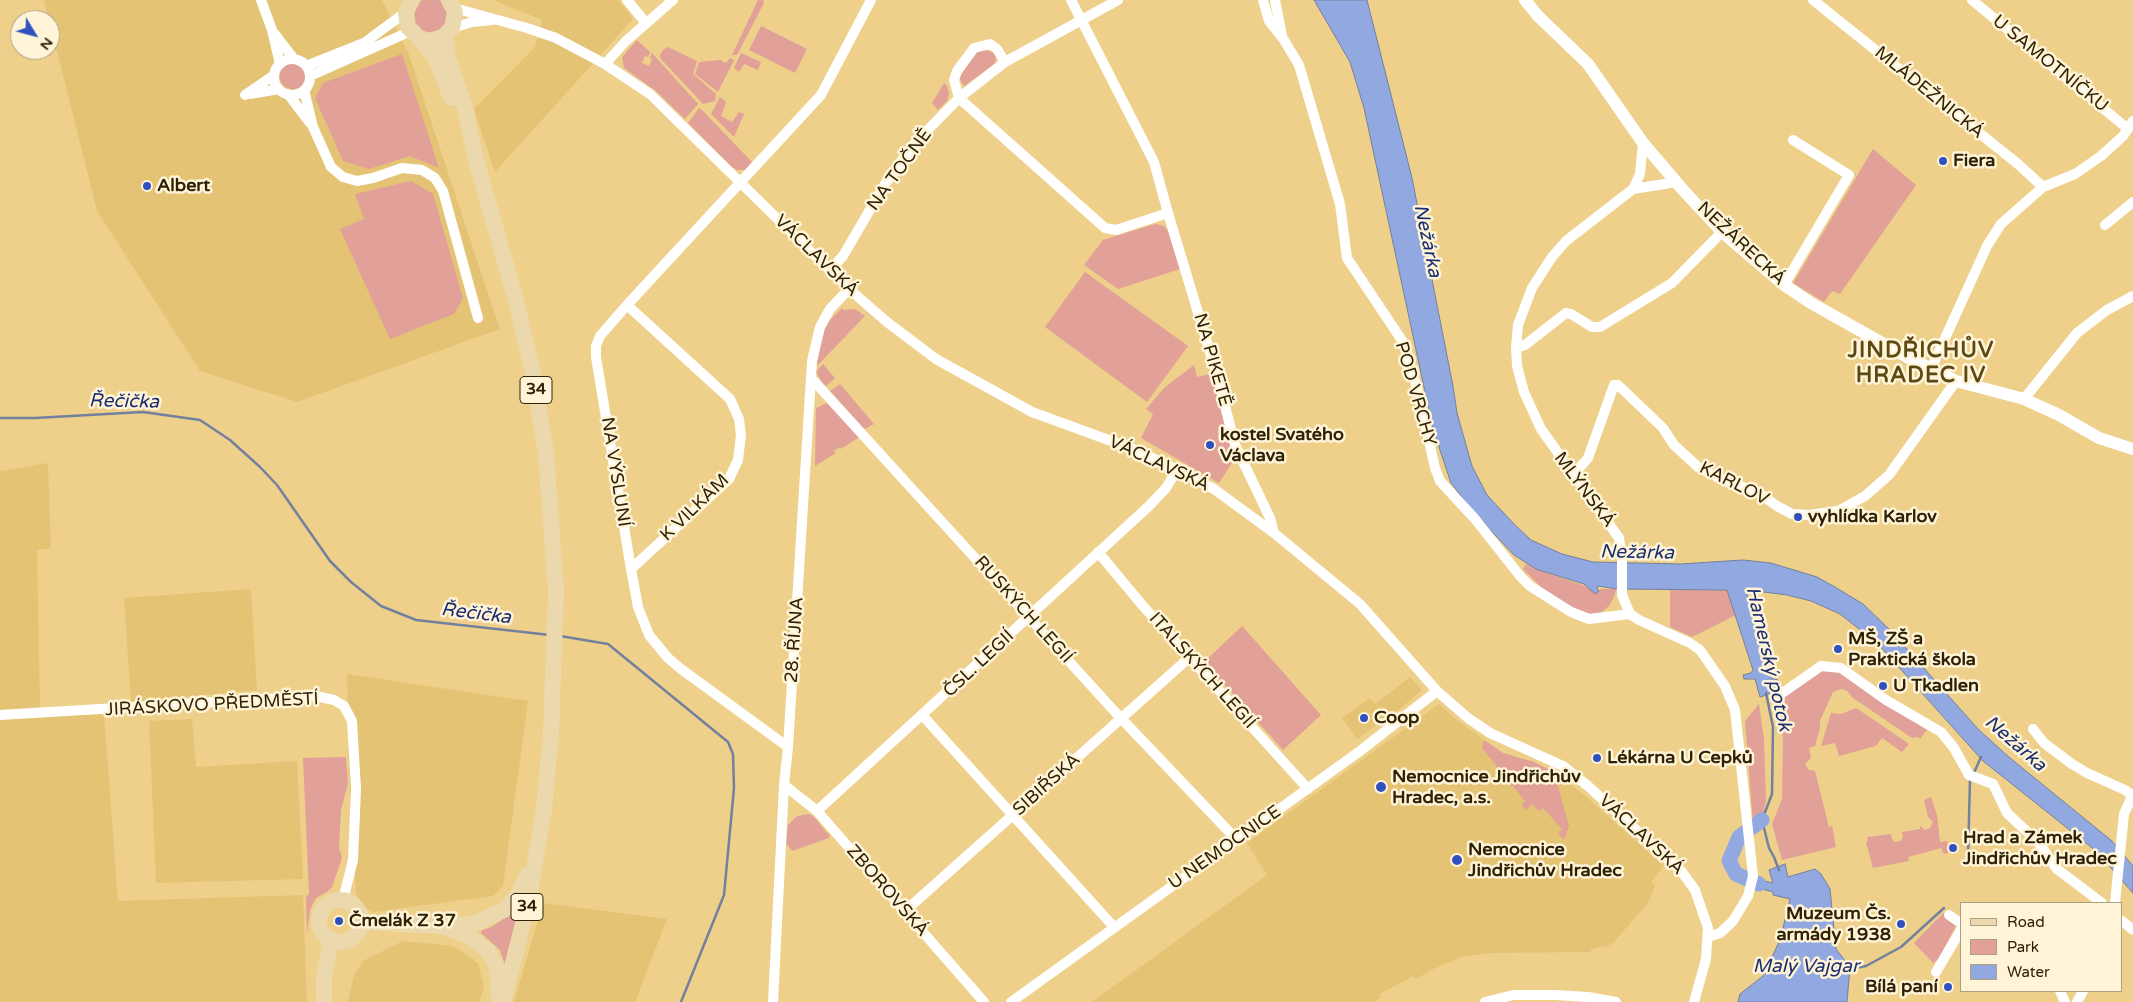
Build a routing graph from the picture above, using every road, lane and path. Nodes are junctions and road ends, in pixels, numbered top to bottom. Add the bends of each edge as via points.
1 (261, 0) edge
2 (627, 0) edge
3 (673, 0) edge
4 (870, 0) edge
5 (1071, 0) edge
6 (1118, 0) edge
7 (1263, 0) edge
8 (1274, 0) edge
9 (1525, 0) edge
10 (1813, 0) edge
11 (1972, 0) edge
12 (410, 3) edge
13 (451, 4) edge
14 (1080, 19) junction
15 (498, 20) junction
16 (646, 23) junction
17 (272, 30) junction
18 (449, 32) junction
19 (415, 35) junction
20 (1284, 40) junction
21 (294, 59) junction
22 (1005, 62) junction
23 (280, 64) junction
24 (605, 64) junction
25 (308, 71) junction
26 (274, 75) junction
27 (304, 90) junction
28 (283, 91) junction
29 (959, 98) junction
30 (2131, 125) edge
31 (313, 127) junction
32 (1793, 140) dead end
33 (1643, 143) junction
34 (476, 160) junction
35 (1677, 182) junction
36 (741, 183) junction
37 (2043, 187) junction
38 (1633, 189) junction
39 (2133, 202) edge
40 (1168, 213) junction
41 (2105, 225) dead end
42 (1722, 232) junction
43 (830, 270) junction
44 (1784, 285) junction
45 (849, 289) junction
46 (2133, 296) edge
47 (626, 305) junction
48 (478, 318) dead end
49 (1516, 348) junction
50 (1931, 369) junction
51 (812, 379) junction
52 (1956, 381) junction
53 (2024, 399) junction
54 (2133, 449) edge
55 (1177, 470) junction
56 (1573, 475) junction
57 (1274, 532) junction
58 (1098, 552) junction
59 (631, 569) junction
60 (1630, 614) junction
61 (1029, 617) junction
62 (1190, 658) junction
63 (1437, 691) junction
64 (1778, 696) dead end
65 (0, 715) edge
66 (923, 716) junction
67 (1122, 719) junction
68 (2033, 729) dead end
69 (788, 747) junction
70 (784, 786) junction
71 (1308, 789) junction
72 (2133, 795) edge
73 (818, 811) junction
74 (1012, 815) junction
75 (1236, 839) junction
76 (539, 842) junction
77 (343, 900) junction
78 (2101, 902) edge
79 (2114, 902) edge
80 (904, 912) junction
81 (1949, 915) dead end
82 (361, 922) junction
83 (2123, 922) edge
84 (1960, 923) edge
85 (442, 926) junction
86 (1114, 927) junction
87 (2133, 930) edge
88 (1960, 931) edge
89 (1708, 937) junction
90 (331, 941) junction
91 (1936, 972) dead end
92 (324, 1002) edge
93 (498, 1002) edge
94 (504, 1002) edge
95 (773, 1002) edge
96 (984, 1002) edge
97 (1011, 1002) edge
98 (1485, 1002) edge
99 (1616, 1002) edge
100 (1694, 1002) edge

1 - 17 street
2 - 16 street
3 - 16 street
4 - 36 street, NA VÝSLUNÍ via 821,94
5 - 14 street, NA PIKETĚ
6 - 14 street
7 - 20 street, POD VRCHY via 1269,21
8 - 20 street
9 - 33 street, NEŽÁRECKÁ via 1588,64
10 - 37 street, MLÁDEŽNICKÁ
11 - 30 street, U SAMOTNÍČKU
12 - 19 main road via 407,22
12 - 25 street via 364,43
13 - 15 street, VÁCLAVSKÁ
13 - 18 main road via 455,20
14 - 22 street
14 - 40 street, NA PIKETĚ via 1154,162
15 - 18 street, VÁCLAVSKÁ via 472,22
15 - 24 street, VÁCLAVSKÁ via 556,38
16 - 24 street
17 - 21 street
17 - 23 street
18 - 19 main road via 435,40
18 - 34 main road, 34 via 447,55 465,108
19 - 25 street
19 - 34 main road, 34 via 436,59
20 - 60 street, POD VRCHY via 1299,65 1340,204 1347,258 1403,342 1440,481 1530,586 1571,612 1589,619
21 - 23 street
21 - 25 street
22 - 29 street, NA TOČNĚ
22 - 29 street via 990,44 974,48 954,80
23 - 26 street
24 - 36 street, VÁCLAVSKÁ via 658,100
25 - 27 street
26 - 28 street via 275,82
26 - 28 street via 245,94
27 - 28 street via 294,95
27 - 31 street
28 - 31 street
29 - 40 street via 1105,228 1116,230
29 - 43 street, NA TOČNĚ via 913,145 885,184 843,256
30 - 37 street via 2101,156 2075,174
31 - 48 street via 331,167 343,177 357,181 402,168 422,170 435,178 443,191
32 - 44 street via 1849,175
33 - 35 street, NEŽÁRECKÁ
33 - 38 street via 1640,174
34 - 76 main road, 34 via 533,373 549,491 556,626 551,734
35 - 38 street
35 - 42 street, NEŽÁRECKÁ
36 - 43 street, VÁCLAVSKÁ
36 - 47 street, NA VÝSLUNÍ
37 - 50 street via 2002,224 1987,246
38 - 49 street, MLÝNSKÁ via 1566,241 1552,257 1526,300 1518,325
39 - 41 street
40 - 57 street, NA PIKETĚ via 1235,445
42 - 44 street, NEŽÁRECKÁ
42 - 49 street via 1672,283 1600,328 1566,313 1526,345
43 - 45 street, VÁCLAVSKÁ
44 - 50 street, NEŽÁRECKÁ
45 - 51 street, 28. ŘÍJNA via 820,327 812,360
45 - 55 street, VÁCLAVSKÁ via 910,340 964,376 1032,412 1136,450
46 - 53 street via 2107,310 2077,333
47 - 59 street, NA VÝSLUNÍ via 600,336 595,352
47 - 59 street, K VILKÁM via 730,399 739,419 741,435 738,460 729,479
49 - 56 street, MLÝNSKÁ via 1519,380 1527,402 1544,434
50 - 52 street, NEŽÁRECKÁ
51 - 61 street, RUSKÝCH LEGIÍ
51 - 69 street, 28. ŘÍJNA
52 - 53 street, NEŽÁRECKÁ
52 - 56 street, KARLOV via 1889,475 1865,496 1838,511 1792,514 1756,490 1727,482 1698,467 1618,385 1611,388 1588,458
53 - 54 street, NEŽÁRECKÁ via 2099,438
55 - 57 street, VÁCLAVSKÁ via 1214,489
55 - 58 street, ČSL. LEGIÍ via 1149,506
56 - 60 street, MLÝNSKÁ via 1617,533 1622,557 1622,595
57 - 63 street, VÁCLAVSKÁ via 1360,604
58 - 61 street, ČSL. LEGIÍ
58 - 62 street, ITALSKÝCH LEGIÍ
59 - 69 street, NA VÝSLUNÍ via 642,619 658,647 682,669
60 - 89 street via 1696,646 1711,663 1735,710 1748,823 1751,887 1733,921 1720,934
61 - 66 street, ČSL. LEGIÍ
61 - 67 street, RUSKÝCH LEGIÍ
62 - 67 street, SIBIŘSKÁ
62 - 71 street, ITALSKÝCH LEGIÍ
63 - 71 street, U NEMOCNICE
63 - 89 street, VÁCLAVSKÁ via 1490,733 1563,766 1678,867 1695,890
64 - 78 street via 1822,666 1841,668 1940,732 1972,777 1993,784 2007,813 2038,842 2057,869
65 - 77 street, JIRÁSKOVO PŘEDMĚSTÍ via 316,696 334,700 344,706 352,722 356,789 354,860
66 - 73 street, ČSL. LEGIÍ
66 - 74 street
67 - 74 street, SIBIŘSKÁ
67 - 75 street, RUSKÝCH LEGIÍ
68 - 72 street via 2044,743 2072,764
69 - 70 street, 28. ŘÍJNA
70 - 73 street, ZBOROVSKÁ
70 - 95 street, 28. ŘÍJNA
71 - 75 street, U NEMOCNICE
72 - 79 street via 2124,814
73 - 80 street, ZBOROVSKÁ
74 - 80 street, SIBIŘSKÁ
74 - 86 street
75 - 86 street, U NEMOCNICE
76 - 85 main road via 524,885 504,910 474,924
76 - 94 main road, 34 via 528,904
77 - 82 main road via 355,906
77 - 90 main road via 330,902 321,912 321,932
80 - 96 street, ZBOROVSKÁ
81 - 84 street
82 - 85 main road
82 - 90 main road via 350,940
83 - 87 street
85 - 93 main road via 469,936 488,951 496,964 500,983
86 - 97 street, U NEMOCNICE
88 - 91 street
89 - 100 street, VÁCLAVSKÁ via 1706,959
90 - 92 main road via 324,976
98 - 99 street via 1513,995 1555,995

